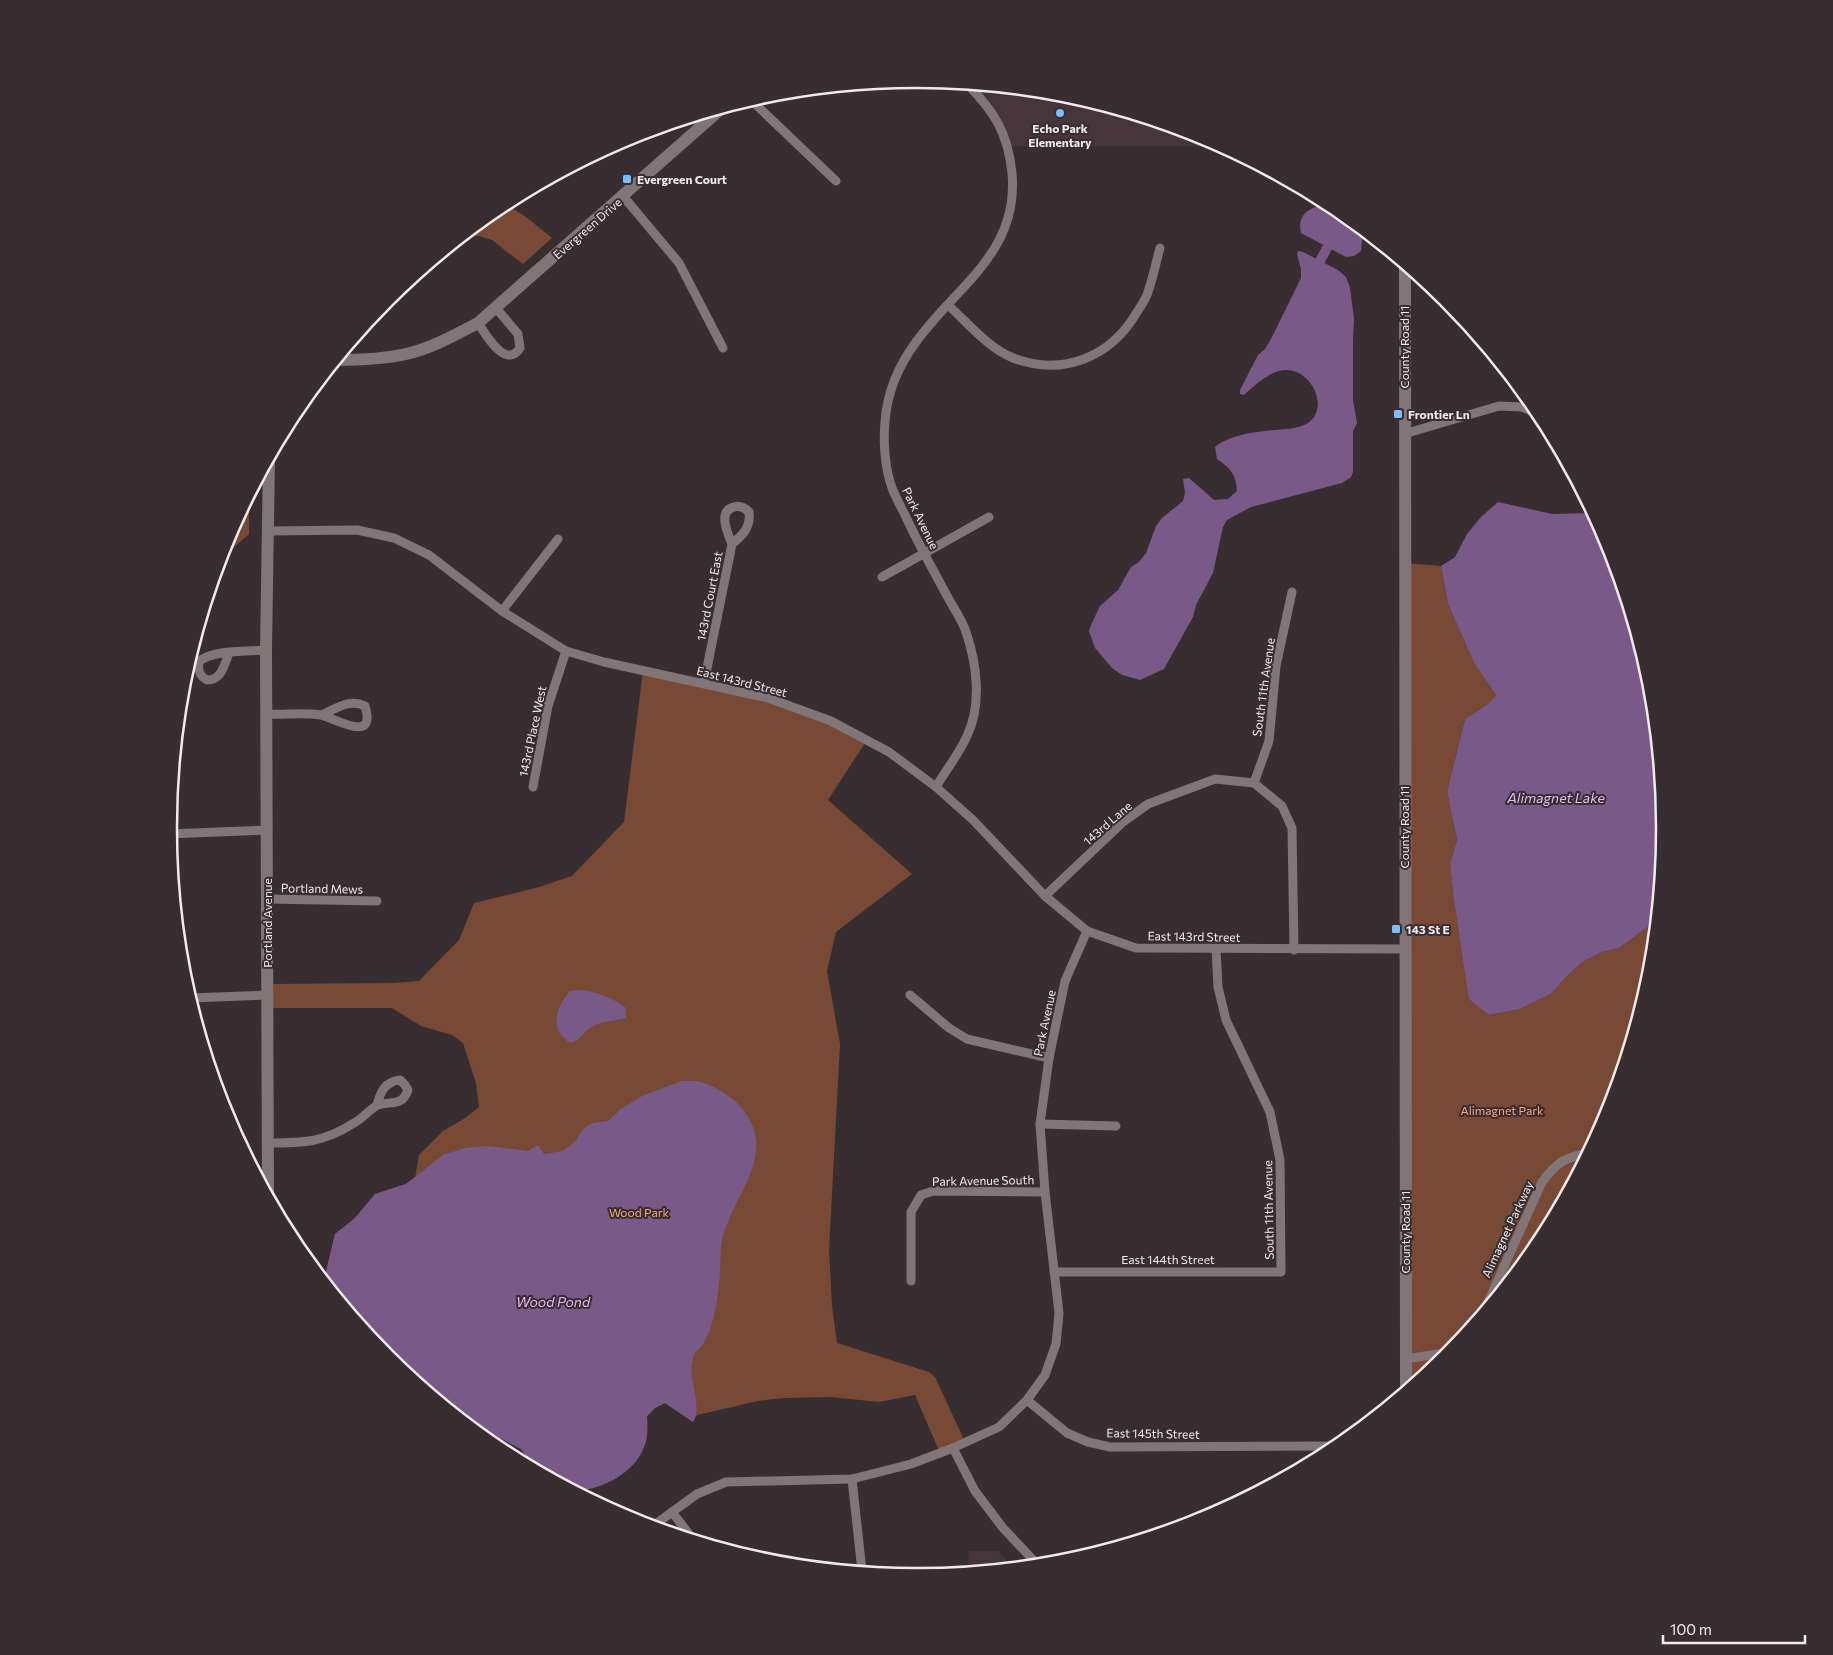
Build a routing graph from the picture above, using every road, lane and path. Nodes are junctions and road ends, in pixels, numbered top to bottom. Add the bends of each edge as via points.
1 (973, 90) edge
2 (757, 106) edge
3 (712, 117) edge
4 (836, 181) dead end
5 (623, 196) junction
6 (1160, 248) dead end
7 (1404, 271) edge
8 (948, 306) junction
9 (496, 308) junction
10 (478, 323) junction
11 (723, 348) dead end
12 (343, 360) edge
13 (1527, 409) edge
14 (1404, 434) junction
15 (269, 470) edge
16 (990, 517) dead end
17 (269, 532) junction
18 (558, 539) dead end
19 (732, 544) dead end
20 (924, 554) junction
21 (882, 577) dead end
22 (1292, 592) dead end
23 (502, 611) junction
24 (266, 650) junction
25 (566, 651) junction
26 (229, 653) dead end
27 (704, 683) junction
28 (266, 714) junction
29 (322, 715) junction
30 (1254, 783) junction
31 (533, 786) dead end
32 (936, 786) junction
33 (267, 830) junction
34 (177, 834) edge
35 (1045, 896) junction
36 (266, 899) junction
37 (377, 901) dead end
38 (1087, 931) junction
39 (1216, 950) junction
40 (1294, 950) junction
41 (1404, 950) junction
42 (267, 995) junction
43 (910, 995) dead end
44 (197, 998) edge
45 (1049, 1058) junction
46 (377, 1106) dead end
47 (1040, 1124) junction
48 (1116, 1126) dead end
49 (268, 1143) junction
50 (1580, 1155) edge
51 (268, 1182) edge
52 (1044, 1192) junction
53 (1054, 1272) junction
54 (1281, 1272) joint
55 (911, 1281) dead end
56 (1493, 1291) edge
57 (1436, 1354) edge
58 (1405, 1359) junction
59 (1406, 1382) edge
60 (1027, 1400) junction
61 (1323, 1446) edge
62 (953, 1448) junction
63 (852, 1479) junction
64 (672, 1512) junction
65 (660, 1521) edge
66 (686, 1530) edge
67 (1031, 1558) edge
68 (861, 1565) edge

1 - 8 street, Park Avenue via 1000,125 1010,152 1014,192 1004,231 988,260
2 - 4 street
3 - 5 street, Evergreen Drive
5 - 9 street, Evergreen Drive
5 - 11 street via 679,263
6 - 8 street via 1148,293 1129,326 1106,348 1076,362 1043,365 1013,357 991,345
7 - 14 street, County Road 11
8 - 20 street, Park Avenue via 917,341 902,364 890,393 885,422 885,456 892,487
9 - 10 street, Evergreen Drive
9 - 10 street via 518,334 520,348 517,353 503,354
10 - 12 street, Evergreen Drive via 444,341 407,354
13 - 14 street via 1499,406
14 - 41 street, County Road 11
15 - 17 street, Portland Avenue
16 - 20 street
17 - 23 street, East 143rd Street via 356,530 394,538 429,555
17 - 24 street, Portland Avenue
18 - 23 street
19 - 27 street, 143rd Court East
20 - 21 street
20 - 32 street, Park Avenue via 966,631 977,679 968,736
22 - 30 street, South 11th Avenue via 1276,666 1269,741
23 - 25 street, East 143rd Street
24 - 26 street
24 - 28 street, Portland Avenue
25 - 27 street, East 143rd Street
25 - 31 street, 143rd Place West via 548,706
27 - 32 street, East 143rd Street via 768,698 831,721 889,752
28 - 29 street
28 - 33 street, Portland Avenue
29 - 29 street via 354,728 362,726 367,714 365,706 356,702
30 - 35 street, 143rd Lane via 1215,779 1148,804 1123,822
30 - 40 street via 1282,806 1292,828
32 - 35 street, East 143rd Street
33 - 34 street
33 - 36 street, Portland Avenue
35 - 38 street, East 143rd Street
36 - 37 street, Portland Mews
36 - 42 street, Portland Avenue
38 - 39 street, East 143rd Street via 1136,948
38 - 45 street, Park Avenue via 1065,981
39 - 40 street, East 143rd Street
39 - 54 street, South 11th Avenue via 1218,987 1226,1020 1270,1112 1280,1160
40 - 41 street, East 143rd Street
41 - 58 street, County Road 11
42 - 44 street
42 - 49 street, Portland Avenue
43 - 45 street via 967,1039
45 - 47 street, Park Avenue
46 - 49 street via 335,1134 307,1142
47 - 48 street
47 - 52 street, Park Avenue South
49 - 51 street, Portland Avenue
50 - 56 street, Alimagnet Parkway via 1568,1157 1542,1182
52 - 53 street, Park Avenue South
52 - 55 street, Park Avenue South via 933,1191 922,1196 911,1212
53 - 54 street, East 144th Street
53 - 60 street via 1059,1313 1056,1344 1045,1375
57 - 58 street
58 - 59 street, County Road 11
60 - 61 street, East 145th Street via 1067,1433 1110,1447
60 - 62 street via 999,1427
62 - 63 street via 911,1464
62 - 67 street via 975,1491
63 - 64 street via 726,1482 697,1494
63 - 68 street
64 - 65 street
64 - 66 street

